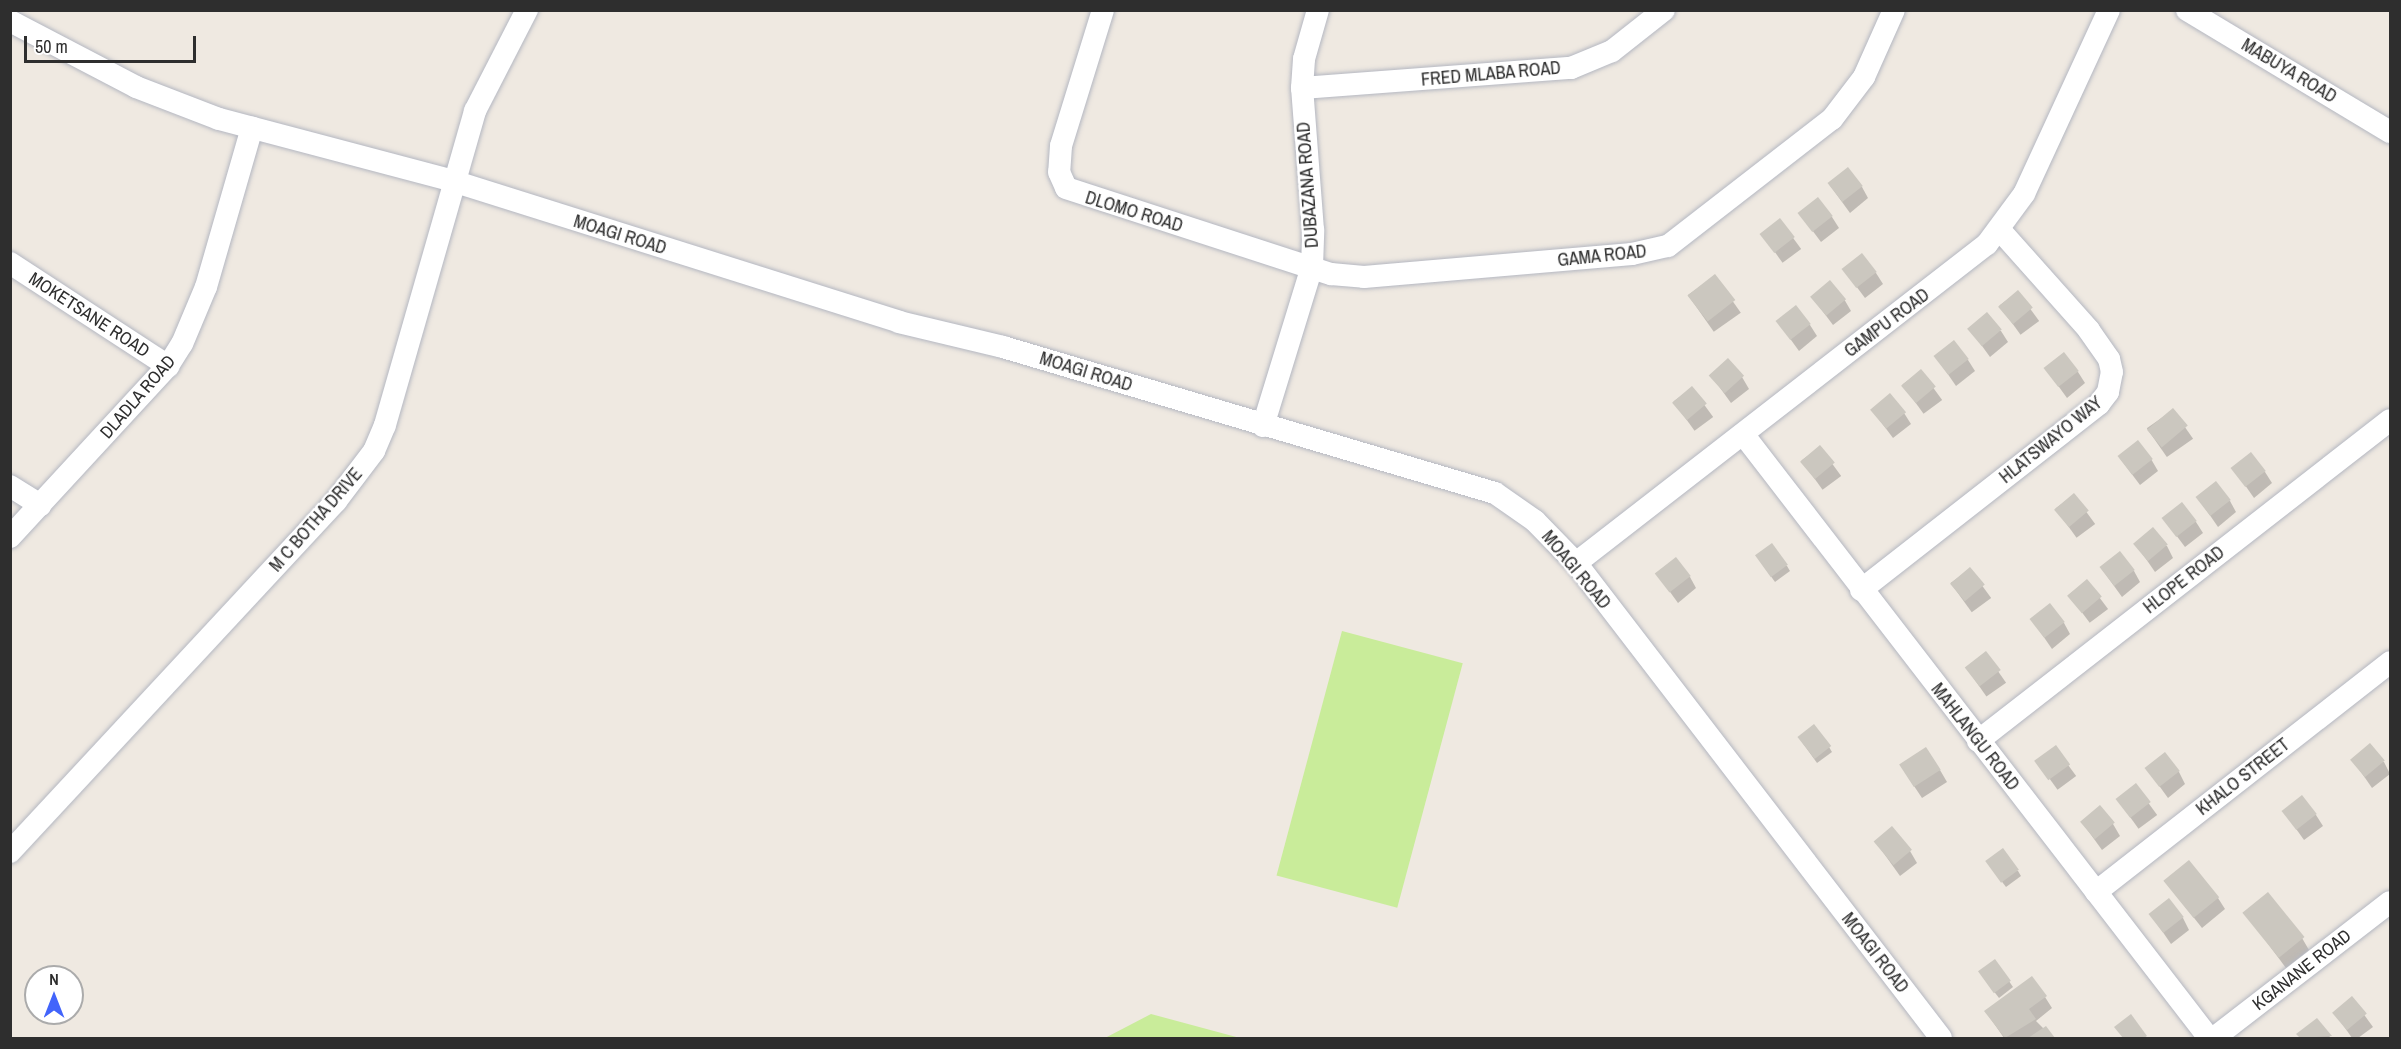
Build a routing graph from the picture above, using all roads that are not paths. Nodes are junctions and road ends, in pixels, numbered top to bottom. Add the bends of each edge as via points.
1 (527, 10) edge
2 (1103, 10) edge
3 (1318, 10) edge
4 (1664, 10) edge
5 (1894, 10) edge
6 (2109, 10) edge
7 (2187, 10) edge
8 (10, 21) edge
9 (1302, 88) junction
10 (252, 128) junction
11 (2391, 132) edge
12 (453, 181) junction
13 (2000, 230) junction
14 (10, 263) edge
15 (1312, 267) junction
16 (168, 366) junction
17 (2391, 420) edge
18 (1263, 426) junction
19 (1743, 434) junction
20 (10, 486) edge
21 (41, 505) junction
22 (10, 537) edge
23 (1576, 563) junction
24 (1861, 590) junction
25 (2391, 662) edge
26 (1977, 741) junction
27 (10, 852) edge
28 (2096, 892) junction
29 (2391, 902) edge
30 (1941, 1038) edge
31 (2209, 1038) edge
32 (2214, 1038) edge

1 - 12 street, M C BOTHA DRIVE via 475,111
2 - 15 street, DLOMO ROAD via 1061,146 1059,172 1063,184 1079,195
3 - 9 street, DUBAZANA ROAD via 1304,59
4 - 9 street, FRED MLABA ROAD via 1612,51 1571,68
5 - 15 street, GAMA ROAD via 1864,77 1832,119 1668,246 1632,254 1365,278
6 - 13 street, GAMPU ROAD via 2035,173
7 - 11 street, MABUYA ROAD
8 - 10 street, MOAGI ROAD via 136,87
9 - 15 street, DUBAZANA ROAD via 1313,230
10 - 12 street, MOAGI ROAD
10 - 16 street, DLADLA ROAD via 195,320
12 - 18 street, MOAGI ROAD via 899,322 1003,347
12 - 27 street, M C BOTHA DRIVE via 385,425 362,469
13 - 19 street, GAMPU ROAD via 1973,258
13 - 24 street, HLATSWAYO WAY via 2090,330 2109,359 2112,372 2108,392 2099,404
14 - 16 street, MOKETSANE ROAD
15 - 18 street, DUBAZANA ROAD
16 - 21 street, DLADLA ROAD
17 - 26 street, HLOPE ROAD
18 - 23 street, MOAGI ROAD via 1452,477 1496,493 1535,521
19 - 23 street, GAMPU ROAD
19 - 24 street, MAHLANGU ROAD
20 - 21 street
21 - 22 street, DLADLA ROAD
23 - 30 street, MOAGI ROAD
24 - 26 street, MAHLANGU ROAD
25 - 28 street, KHALO STREET
26 - 28 street, MAHLANGU ROAD
28 - 31 street, MAHLANGU ROAD
29 - 32 street, KGANANE ROAD

